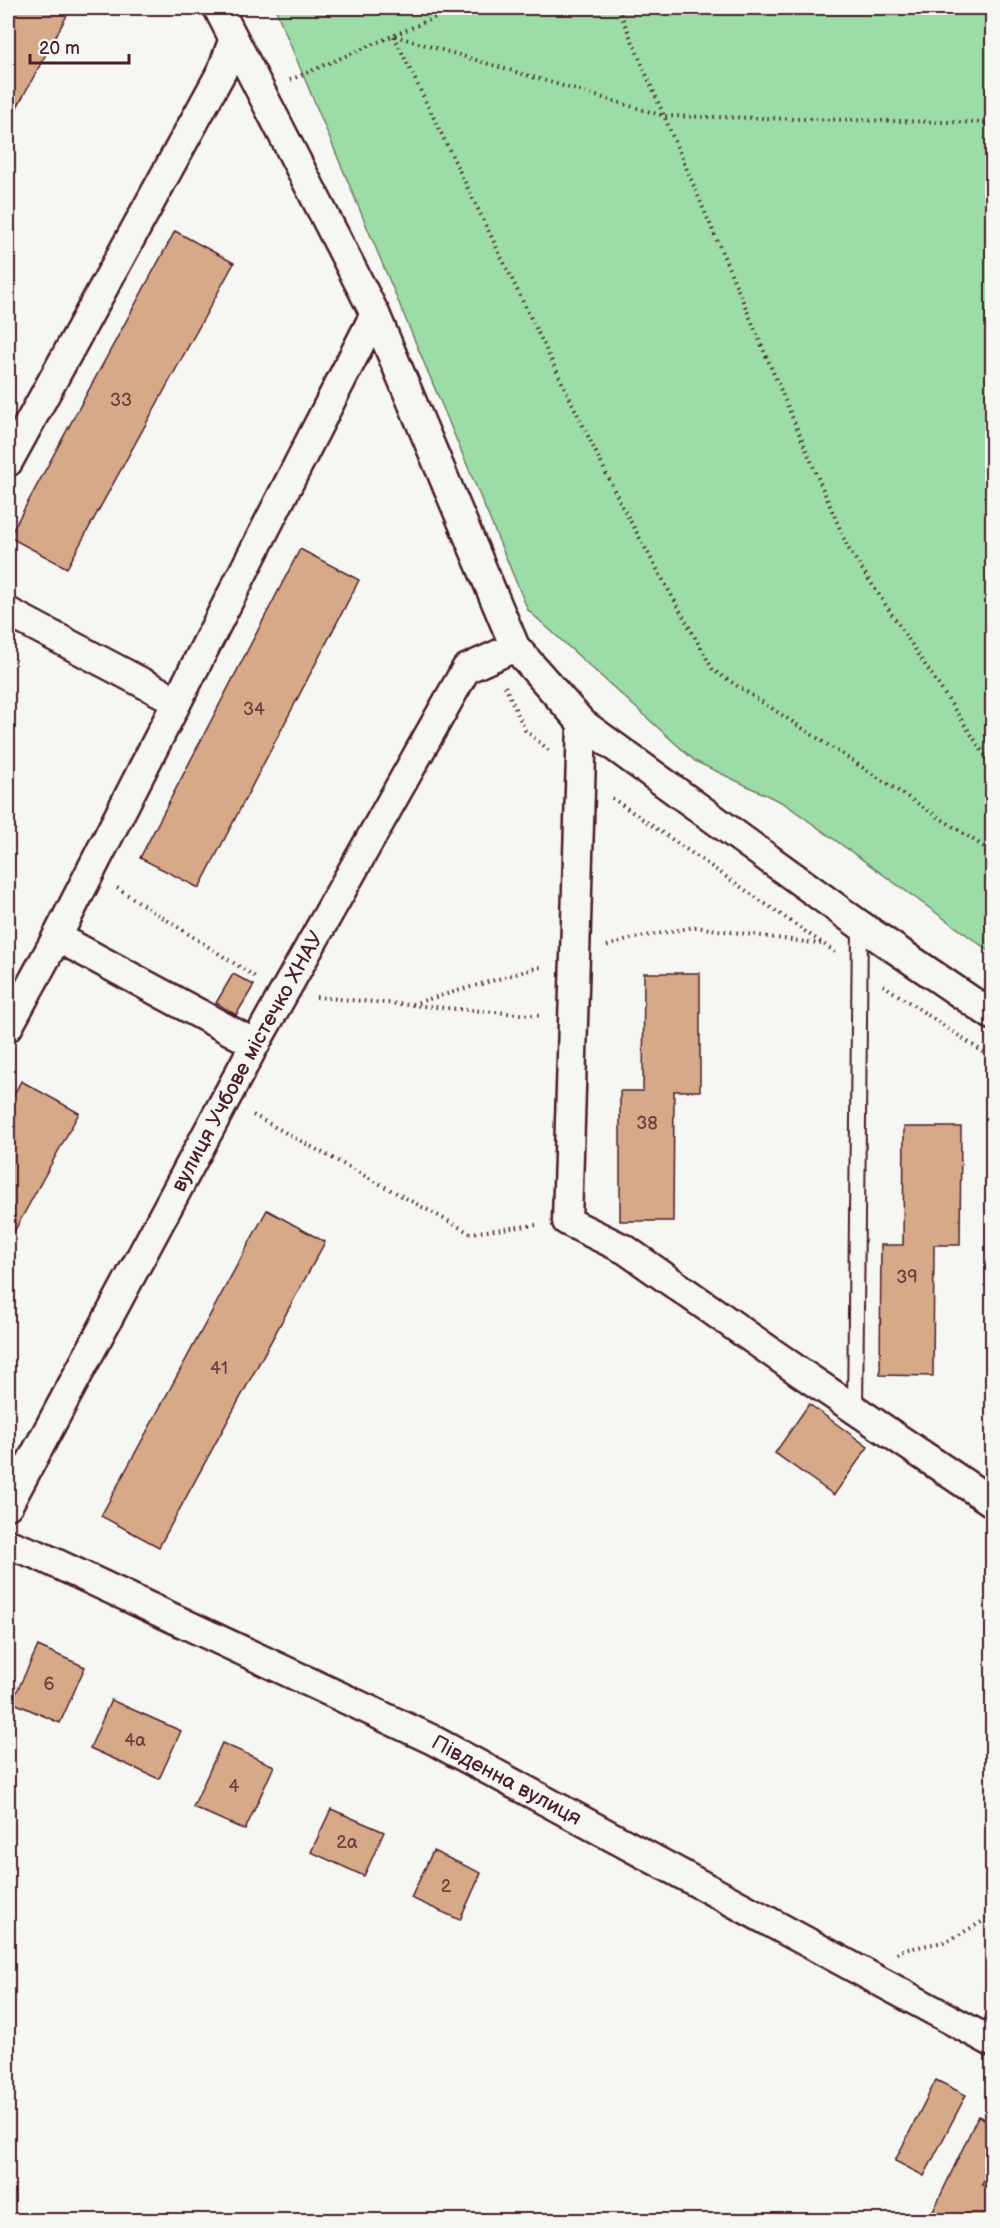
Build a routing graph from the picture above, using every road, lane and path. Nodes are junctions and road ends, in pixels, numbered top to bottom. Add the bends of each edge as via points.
1 (218, 8) edge
2 (457, 8) edge
3 (618, 8) edge
4 (394, 36) junction
5 (233, 41) junction
6 (260, 92) junction
7 (664, 116) junction
8 (993, 123) edge
9 (375, 314) junction
10 (8, 462) edge
11 (8, 612) edge
12 (515, 647) junction
13 (177, 701) junction
14 (582, 723) junction
15 (993, 766) edge
16 (993, 852) edge
17 (90, 871) junction
18 (860, 926) junction
19 (57, 937) junction
20 (825, 945) dead end
21 (574, 957) junction
22 (283, 994) junction
23 (408, 1005) junction
24 (993, 1015) edge
25 (573, 1019) junction
26 (8, 1027) edge
27 (255, 1044) junction
28 (225, 1100) junction
29 (567, 1221) junction
30 (855, 1410) junction
31 (993, 1502) edge
32 (8, 1505) edge
33 (8, 1544) edge
34 (993, 1916) edge
35 (870, 1975) junction
36 (993, 2042) edge

1 - 5 street
2 - 4 path
3 - 7 path
4 - 6 path
4 - 7 path
4 - 16 path via 622,506 713,670
5 - 6 street
5 - 10 street via 222,71
6 - 9 street
7 - 8 path
7 - 15 path via 848,548
9 - 12 street
9 - 13 street
11 - 13 street
12 - 14 street
12 - 22 street, вулиця Учбове містечко ХНАУ via 466,669
13 - 17 street
14 - 18 street
14 - 21 street
17 - 19 street
17 - 22 path
18 - 24 street
18 - 30 lane
19 - 26 street
19 - 27 street
20 - 21 path via 694,927 634,938
21 - 23 path
21 - 25 street
22 - 23 path
22 - 27 street, вулиця Учбове містечко ХНАУ
23 - 25 path
25 - 29 street
27 - 28 street, вулиця Учбове містечко ХНАУ
28 - 29 path via 470,1233
28 - 32 street, вулиця Учбове містечко ХНАУ
29 - 30 street via 627,1250
30 - 31 street
33 - 35 street, Південна вулиця via 431,1739
34 - 35 path via 948,1941 903,1950
35 - 36 street, Південна вулиця

